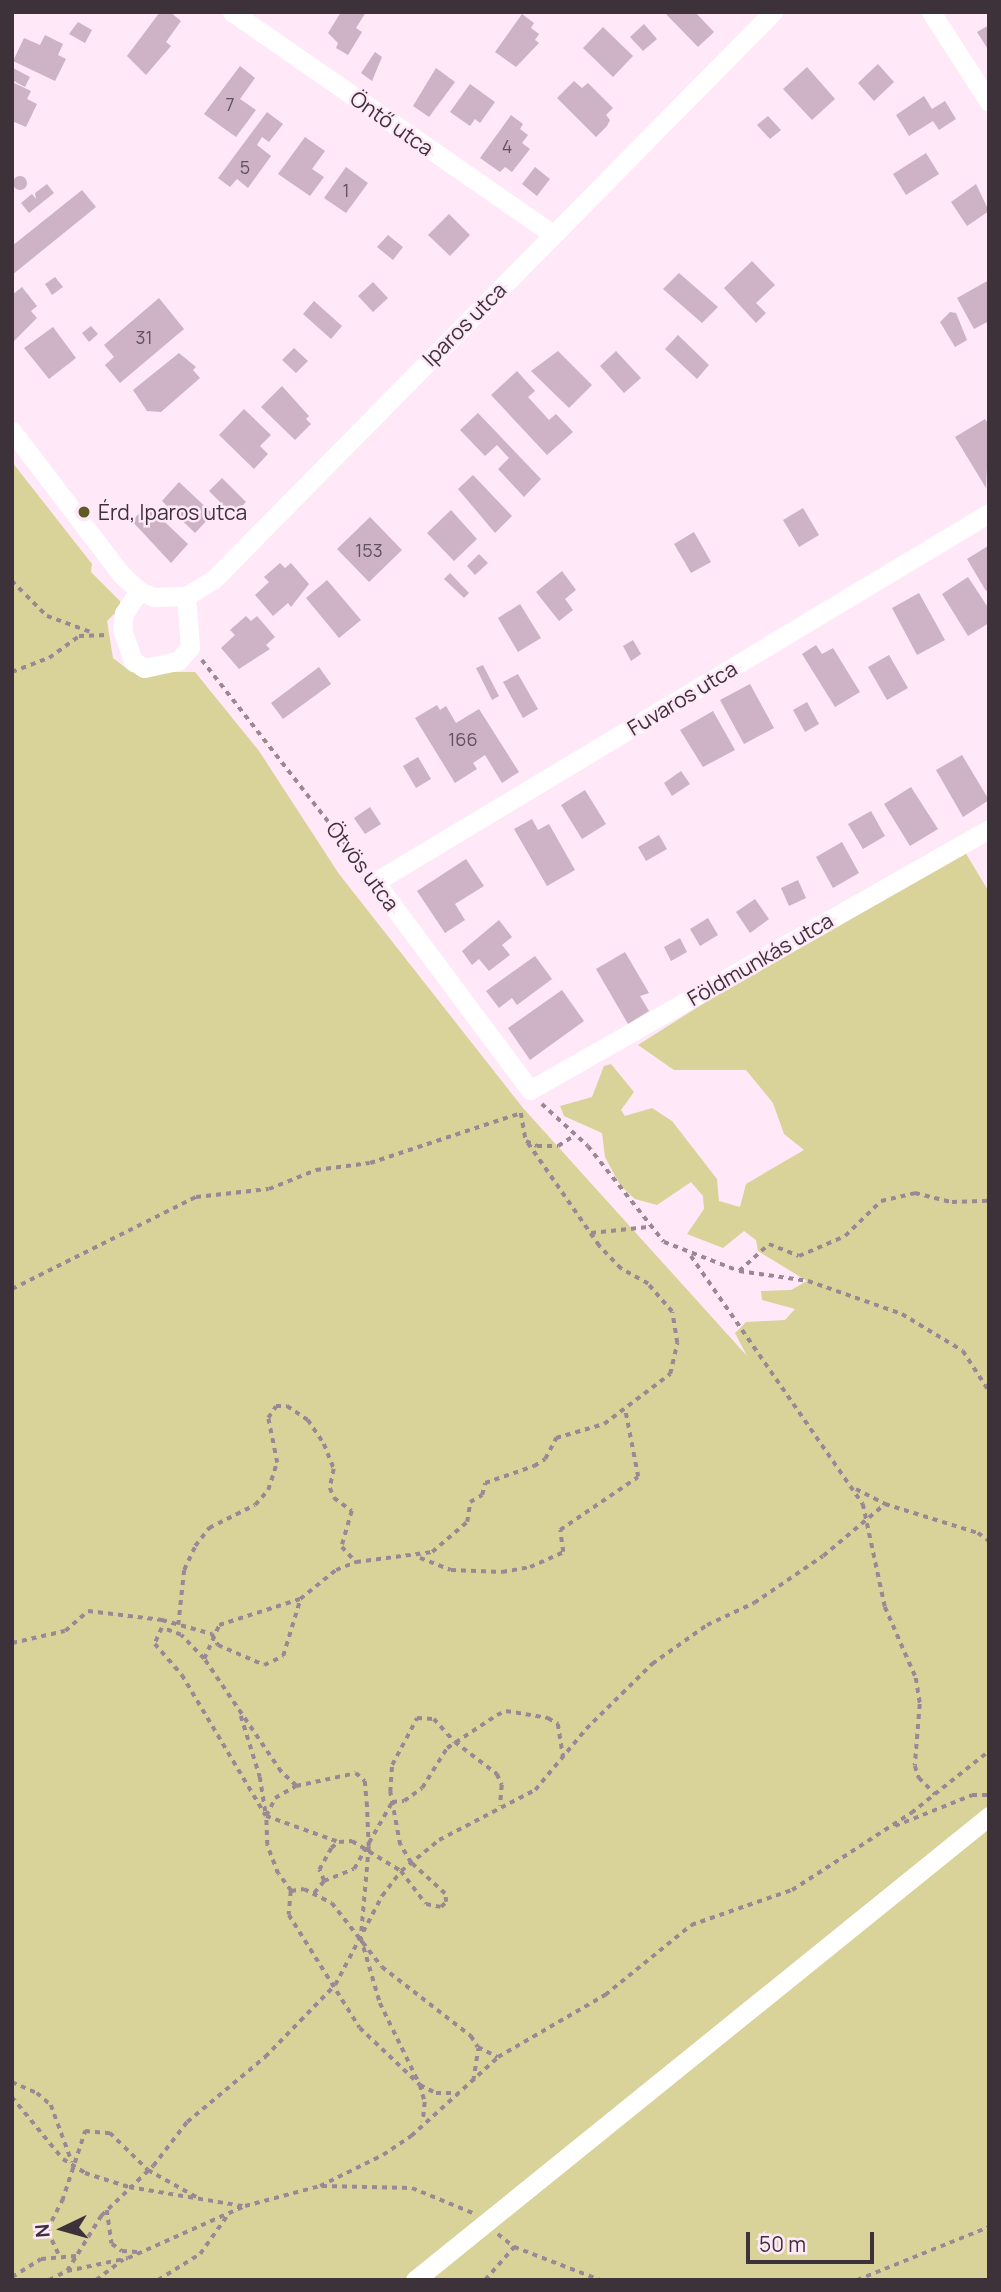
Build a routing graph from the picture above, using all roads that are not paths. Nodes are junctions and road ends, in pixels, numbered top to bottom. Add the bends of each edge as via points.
1 (232, 12) edge
2 (773, 12) edge
3 (931, 12) edge
4 (989, 103) edge
5 (553, 234) junction
6 (12, 431) edge
7 (989, 513) edge
8 (139, 591) junction
9 (186, 596) junction
10 (989, 829) edge
11 (375, 882) joint
12 (533, 1093) joint
13 (989, 1816) edge
14 (415, 2280) edge

1 - 5 street, Öntő utca
2 - 5 street, Iparos utca
3 - 4 street
5 - 9 street, Iparos utca via 213,580
6 - 8 street via 121,574
7 - 11 street, Fuvaros utca
8 - 9 street via 170,599
8 - 9 street via 124,613 122,629 133,661 144,668 178,662 190,647
10 - 12 street, Földmunkás utca
11 - 12 street, Ötvös utca
13 - 14 street

